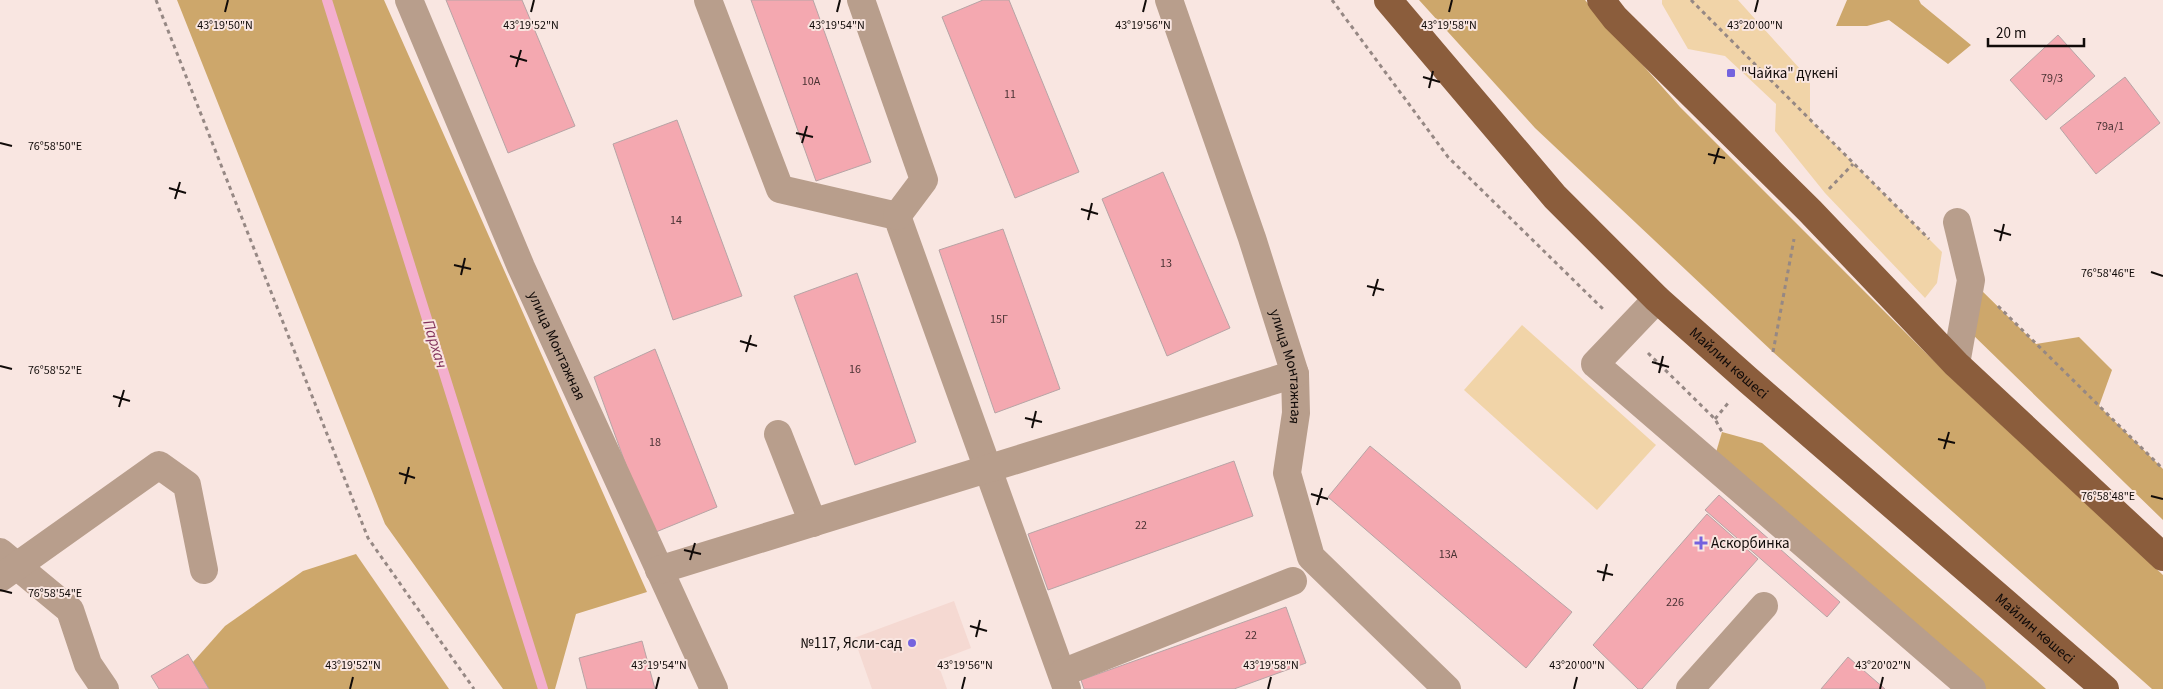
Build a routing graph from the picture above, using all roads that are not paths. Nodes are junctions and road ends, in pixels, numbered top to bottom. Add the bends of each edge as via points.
1 (409, 0) edge
2 (708, 0) edge
3 (861, 0) edge
4 (1169, 0) edge
5 (1388, 0) edge
6 (1612, 6) edge
7 (897, 216) junction
8 (1957, 222) dead end
9 (1657, 299) junction
10 (1956, 364) junction
11 (1295, 374) junction
12 (778, 434) dead end
13 (989, 468) junction
14 (813, 523) junction
15 (2163, 557) edge
16 (5, 565) edge
17 (204, 570) dead end
18 (659, 570) junction
19 (1293, 581) dead end
20 (1764, 606) dead end
21 (1065, 681) edge
22 (105, 689) edge
23 (714, 689) edge
24 (1447, 689) edge
25 (1690, 689) edge
26 (1972, 689) edge
27 (2105, 689) edge

1 - 18 street, улица Монтажная via 521,267
2 - 7 street via 780,189
3 - 7 street via 924,180
4 - 11 street, улица Монтажная via 1252,238
5 - 9 main road, Майлин көшесі via 1555,197
6 - 10 main road
7 - 13 street
8 - 10 street via 1971,280
9 - 26 street via 1595,364
9 - 27 main road, Майлин көшесі
10 - 15 main road
11 - 13 street
11 - 24 street, улица Монтажная via 1296,414 1287,472 1310,557
12 - 14 street
13 - 14 street
13 - 21 street
14 - 18 street
16 - 17 street via 159,465 187,485
16 - 22 street via 70,610 88,664
18 - 23 street, улица Монтажная
19 - 21 street
20 - 25 street

